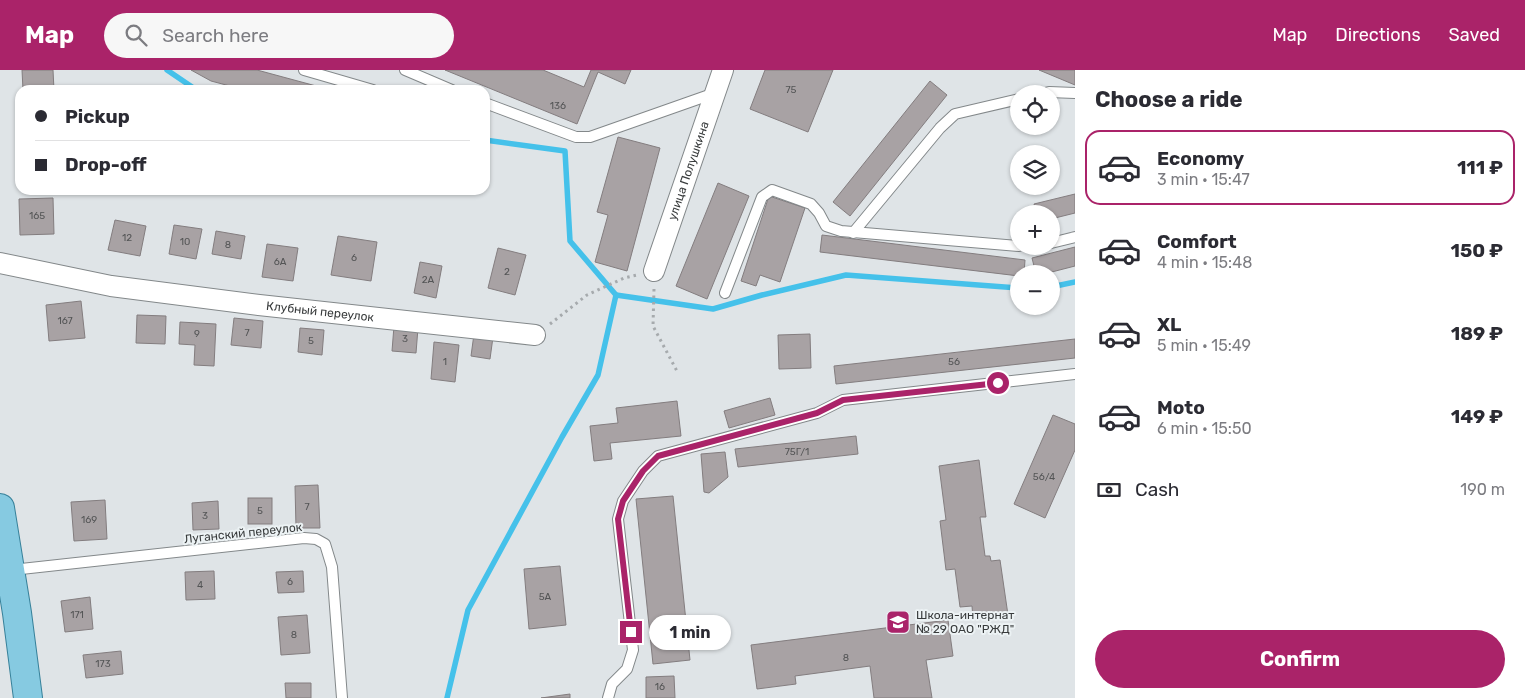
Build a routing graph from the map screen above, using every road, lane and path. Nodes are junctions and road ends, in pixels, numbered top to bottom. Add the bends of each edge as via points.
1 (304, 70) edge
2 (405, 70) edge
3 (723, 70) edge
4 (356, 85) edge
5 (440, 85) edge
6 (1060, 92) edge
7 (715, 93) junction
8 (1075, 93) edge
9 (1010, 101) edge
10 (490, 104) edge
11 (853, 233) junction
12 (1075, 237) edge
13 (1060, 241) edge
14 (1010, 245) edge
15 (0, 263) edge
16 (654, 271) joint
17 (624, 278) dead end
18 (726, 293) dead end
19 (535, 335) joint
20 (678, 373) dead end
21 (1075, 374) edge
22 (0, 508) edge
23 (9, 570) junction
24 (8, 614) edge
25 (28, 698) edge
26 (342, 698) edge
27 (608, 698) edge

1 - 4 lane
2 - 5 lane
3 - 7 street, улица Полушкина
6 - 8 lane
7 - 10 lane via 590,137 576,138
7 - 16 street, улица Полушкина
9 - 11 lane via 955,114
11 - 14 lane
11 - 18 lane via 826,226 811,204 772,190 762,197
12 - 13 lane
15 - 19 street, Клубный переулок via 111,286
16 - 20 path via 653,326
17 - 19 path via 587,295
21 - 27 lane via 843,400 817,413 658,456 643,471 623,501 618,519 633,650 627,669 612,684
22 - 23 main road
23 - 24 main road
23 - 26 lane, Луганский переулок via 316,539 325,544 332,567
24 - 25 main road

